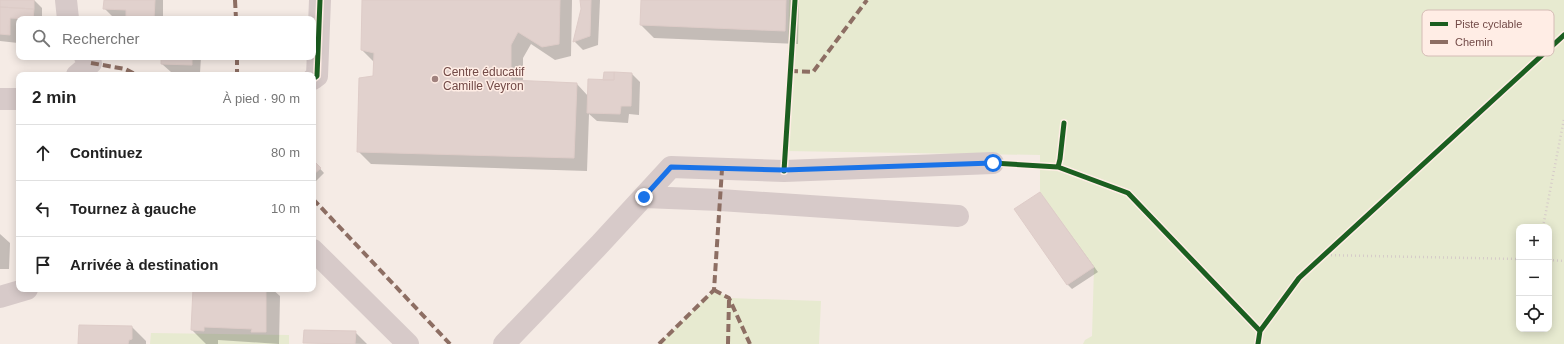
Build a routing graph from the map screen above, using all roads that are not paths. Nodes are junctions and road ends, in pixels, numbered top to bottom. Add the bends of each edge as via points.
1 (66, 0) edge
2 (320, 0) edge
3 (68, 16) edge
4 (88, 60) edge
5 (80, 72) edge
6 (316, 77) edge
7 (16, 98) edge
8 (0, 99) edge
9 (993, 163) dead end
10 (644, 197) junction
11 (958, 216) dead end
12 (316, 253) edge
13 (17, 292) edge
14 (0, 297) edge
15 (408, 344) edge
16 (504, 344) edge

1 - 3 street
2 - 6 street
4 - 5 street via 91,63
7 - 8 street
9 - 10 street via 784,170 671,167
10 - 11 street
10 - 16 street
12 - 15 street
13 - 14 street

